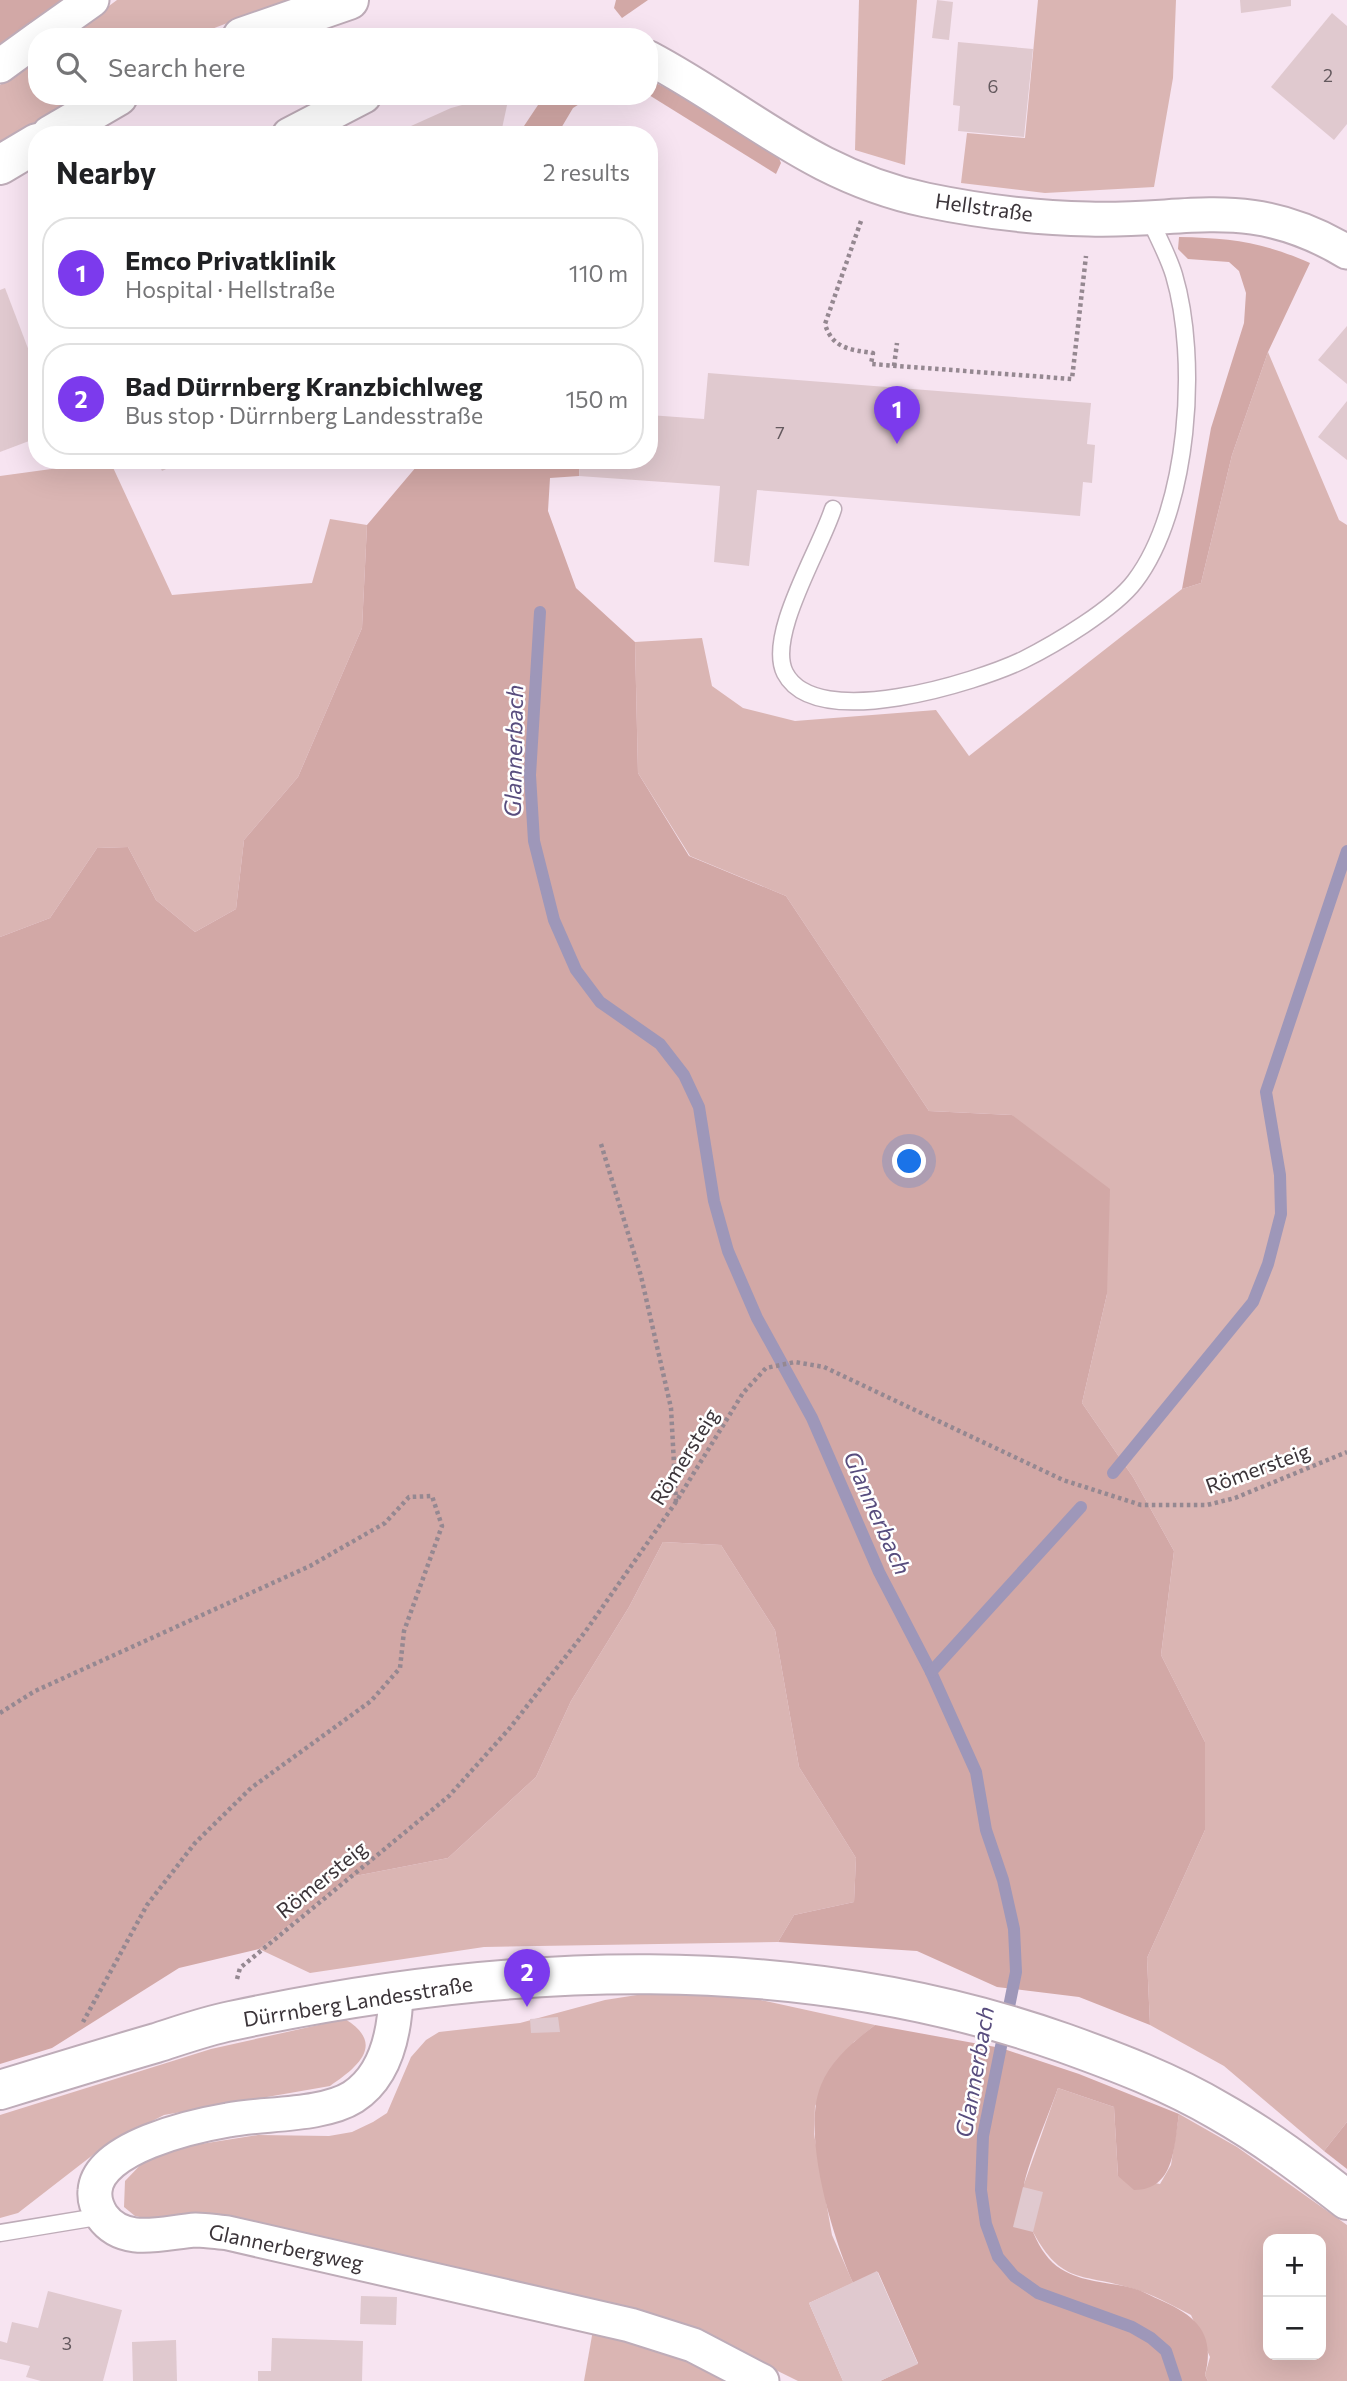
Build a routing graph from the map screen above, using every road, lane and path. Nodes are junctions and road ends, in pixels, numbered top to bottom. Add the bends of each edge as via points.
1 (92, 0) edge
2 (349, 0) edge
3 (53, 28) edge
4 (268, 28) edge
5 (28, 46) edge
6 (658, 64) edge
7 (0, 66) edge
8 (105, 105) edge
9 (347, 105) edge
10 (73, 126) edge
11 (306, 126) edge
12 (28, 148) edge
13 (0, 164) edge
14 (1149, 217) junction
15 (1091, 220) junction
16 (874, 222) dead end
17 (1347, 252) edge
18 (897, 343) dead end
19 (894, 366) junction
20 (833, 509) dead end
21 (601, 1144) dead end
22 (1347, 1452) edge
23 (676, 1502) junction
24 (0, 1713) edge
25 (396, 1993) junction
26 (229, 2021) junction
27 (57, 2073) junction
28 (0, 2090) edge
29 (1347, 2200) edge
30 (103, 2216) junction
31 (0, 2233) edge
32 (762, 2381) edge

1 - 3 street
2 - 4 main road
5 - 7 street
6 - 15 street, Hellstraße via 799,152 855,180 926,200
8 - 10 main road
9 - 11 street
12 - 13 main road
14 - 15 street, Hellstraße
14 - 17 street, Hellstraße via 1237,213 1304,230
14 - 20 lane via 1174,274 1183,320 1187,386 1179,478 1161,540 1134,583 1091,620 1023,660 944,688 875,700 836,701 797,688 785,673 780,653 798,589
15 - 19 path via 1072,379
16 - 19 path via 862,220 825,324 839,346 873,353 871,364
18 - 19 path
21 - 23 path via 641,1276 671,1408
22 - 23 path, Römersteig via 1235,1498 1207,1505 1141,1505 1063,1480 824,1367 794,1362 766,1368 743,1394
23 - 26 path, Römersteig via 585,1632 449,1796 240,1968
24 - 27 path via 35,1690 310,1566 385,1523 409,1497 432,1496 442,1527 404,1631 400,1668 371,1701 251,1788 195,1843 147,1905
25 - 26 main road, Dürrnberg Landesstraße
25 - 29 main road, Dürrnberg Landesstraße via 624,1972 747,1977 928,2002 998,2020 1156,2078 1266,2139
25 - 30 street via 390,2042 369,2081 353,2097 327,2107 227,2120 136,2147 101,2175 95,2189 96,2208
26 - 27 main road, Dürrnberg Landesstraße
27 - 28 main road, Dürrnberg Landesstraße
30 - 31 lane
30 - 32 street, Glannerbergweg via 121,2232 143,2237 200,2230 228,2233 630,2325 693,2345

